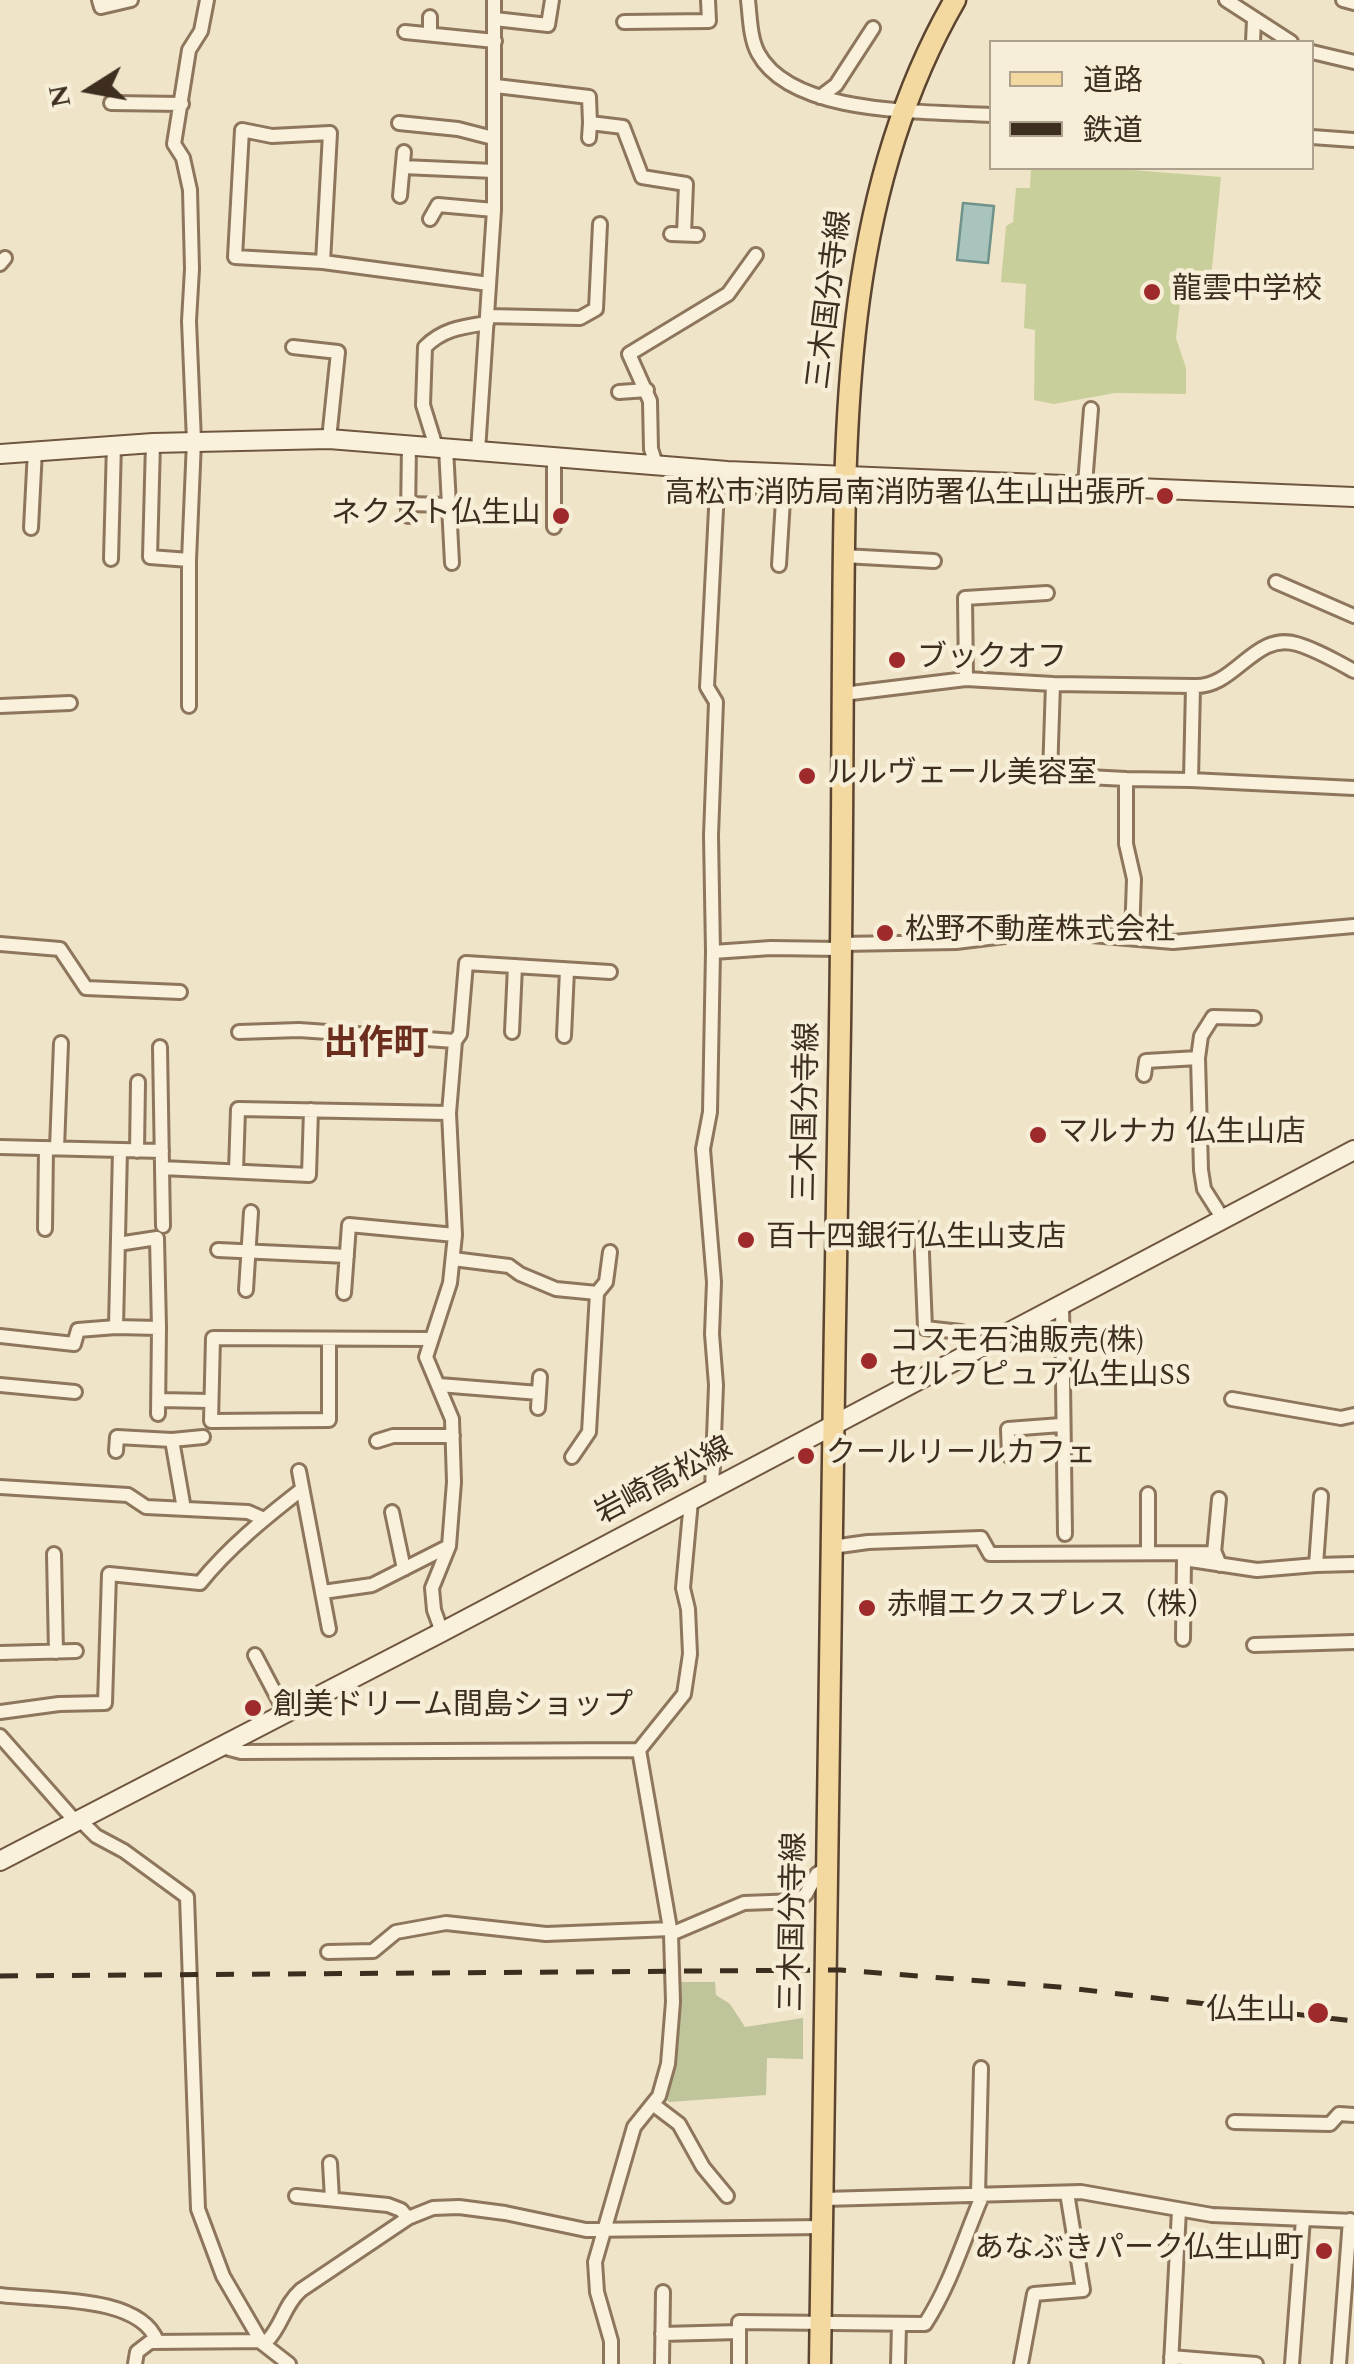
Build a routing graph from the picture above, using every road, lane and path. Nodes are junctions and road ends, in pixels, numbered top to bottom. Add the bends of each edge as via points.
1 (99, 0) edge
2 (131, 0) edge
3 (207, 0) edge
4 (494, 0) edge
5 (552, 0) edge
6 (708, 0) edge
7 (748, 0) edge
8 (955, 0) edge
9 (1226, 0) edge
10 (1343, 0) edge
11 (1354, 2) edge
12 (430, 17) dead end
13 (494, 19) junction
14 (1254, 20) junction
15 (624, 22) dead end
16 (873, 28) dead end
17 (404, 32) dead end
18 (430, 34) junction
19 (1253, 40) edge
20 (1288, 40) edge
21 (495, 41) junction
22 (1314, 52) edge
23 (1354, 62) edge
24 (496, 86) junction
25 (820, 97) junction
26 (111, 103) dead end
27 (182, 104) junction
28 (904, 109) junction
29 (989, 116) edge
30 (399, 123) dead end
31 (590, 123) junction
32 (1314, 137) edge
33 (493, 138) junction
34 (590, 138) dead end
35 (1354, 140) edge
36 (404, 152) dead end
37 (403, 167) junction
38 (494, 171) junction
39 (400, 196) dead end
40 (494, 210) junction
41 (430, 218) dead end
42 (600, 224) dead end
43 (684, 234) dead end
44 (756, 255) dead end
45 (323, 262) junction
46 (489, 284) junction
47 (487, 320) junction
48 (293, 347) dead end
49 (646, 390) junction
50 (619, 392) dead end
51 (1091, 409) dead end
52 (330, 439) junction
53 (194, 441) junction
54 (153, 442) junction
55 (114, 444) junction
56 (409, 445) junction
57 (441, 448) junction
58 (34, 450) junction
59 (478, 451) junction
60 (0, 454) edge
61 (554, 458) junction
62 (657, 466) junction
63 (722, 470) junction
64 (845, 476) junction
65 (1085, 484) junction
66 (1354, 497) edge
67 (449, 505) junction
68 (31, 528) dead end
69 (554, 528) dead end
70 (844, 556) junction
71 (111, 559) dead end
72 (189, 560) junction
73 (934, 561) dead end
74 (452, 563) dead end
75 (778, 565) dead end
76 (1276, 582) dead end
77 (1046, 593) dead end
78 (1354, 616) edge
79 (1354, 671) edge
80 (966, 679) junction
81 (1053, 684) junction
82 (1193, 686) junction
83 (843, 694) junction
84 (70, 703) dead end
85 (0, 706) edge
86 (188, 706) dead end
87 (1126, 779) junction
88 (1191, 780) junction
89 (1354, 788) edge
90 (1354, 926) edge
91 (1132, 937) junction
92 (0, 944) edge
93 (842, 947) junction
94 (713, 952) junction
95 (515, 966) junction
96 (567, 970) junction
97 (610, 972) dead end
98 (180, 992) dead end
99 (1254, 1018) dead end
100 (240, 1032) dead end
101 (512, 1032) dead end
102 (564, 1036) dead end
103 (455, 1041) junction
104 (61, 1043) dead end
105 (160, 1047) dead end
106 (1198, 1058) junction
107 (1144, 1075) dead end
108 (138, 1082) dead end
109 (311, 1110) junction
110 (449, 1113) junction
111 (0, 1147) edge
112 (52, 1148) junction
113 (120, 1150) junction
114 (1354, 1150) edge
115 (137, 1151) junction
116 (162, 1151) junction
117 (162, 1168) junction
118 (236, 1171) junction
119 (251, 1212) dead end
120 (1224, 1219) junction
121 (163, 1226) dead end
122 (44, 1228) dead end
123 (921, 1229) dead end
124 (455, 1235) junction
125 (118, 1244) junction
126 (218, 1250) dead end
127 (249, 1252) junction
128 (610, 1252) dead end
129 (347, 1256) junction
130 (453, 1259) junction
131 (246, 1290) dead end
132 (597, 1292) junction
133 (344, 1293) dead end
134 (1062, 1304) junction
135 (116, 1327) junction
136 (160, 1328) junction
137 (0, 1336) edge
138 (329, 1338) junction
139 (431, 1339) junction
140 (973, 1352) junction
141 (540, 1377) dead end
142 (0, 1385) edge
143 (439, 1385) junction
144 (74, 1392) dead end
145 (539, 1393) junction
146 (1232, 1399) dead end
147 (210, 1401) junction
148 (538, 1408) dead end
149 (1354, 1415) edge
150 (834, 1426) junction
151 (1061, 1426) junction
152 (203, 1436) dead end
153 (453, 1436) junction
154 (172, 1440) junction
155 (377, 1441) dead end
156 (116, 1451) dead end
157 (1009, 1456) dead end
158 (572, 1457) dead end
159 (299, 1471) dead end
160 (0, 1486) edge
161 (301, 1490) junction
162 (712, 1490) junction
163 (1148, 1494) dead end
164 (1321, 1496) dead end
165 (1219, 1499) dead end
166 (691, 1501) junction
167 (184, 1509) junction
168 (392, 1512) dead end
169 (264, 1519) junction
170 (1065, 1534) dead end
171 (449, 1546) junction
172 (832, 1547) junction
173 (1148, 1552) junction
174 (54, 1554) dead end
175 (1217, 1559) junction
176 (1354, 1564) edge
177 (1316, 1565) junction
178 (404, 1569) junction
179 (323, 1592) junction
180 (329, 1629) dead end
181 (442, 1632) junction
182 (1182, 1639) dead end
183 (1354, 1642) edge
184 (1254, 1645) dead end
185 (76, 1651) dead end
186 (56, 1652) junction
187 (0, 1653) edge
188 (255, 1655) dead end
189 (0, 1712) edge
190 (285, 1712) junction
191 (0, 1736) edge
192 (218, 1746) junction
193 (639, 1750) junction
194 (78, 1821) junction
195 (0, 1861) edge
196 (827, 1868) junction
197 (671, 1931) junction
198 (328, 1952) dead end
199 (981, 2068) dead end
200 (654, 2106) junction
201 (1354, 2115) edge
202 (1234, 2122) dead end
203 (330, 2163) dead end
204 (1067, 2193) junction
205 (980, 2194) junction
206 (296, 2196) dead end
207 (727, 2196) dead end
208 (332, 2199) junction
209 (823, 2200) junction
210 (1179, 2210) junction
211 (408, 2218) junction
212 (1302, 2219) junction
213 (1352, 2220) edge
214 (822, 2228) junction
215 (603, 2231) junction
216 (663, 2292) dead end
217 (0, 2295) edge
218 (820, 2323) junction
219 (899, 2325) junction
220 (739, 2332) junction
221 (662, 2334) junction
222 (157, 2340) junction
223 (262, 2343) junction
224 (1171, 2361) edge
225 (135, 2364) edge
226 (290, 2364) edge
227 (611, 2364) edge
228 (662, 2364) edge
229 (739, 2364) edge
230 (820, 2364) edge
231 (898, 2364) edge
232 (1021, 2364) edge
233 (1256, 2364) edge
234 (1292, 2364) edge
235 (1339, 2364) edge

1 - 2 street via 101,7
3 - 27 street via 189,50
4 - 13 street
5 - 13 street via 548,25
6 - 15 street via 709,21
7 - 25 street via 755,49 764,64
8 - 28 main road, 三木国分寺線
9 - 14 street
10 - 11 street
12 - 18 street
13 - 21 street
14 - 19 street
14 - 20 street
16 - 25 street via 836,85
17 - 18 street
18 - 21 street
21 - 24 street
22 - 23 street
24 - 31 street via 588,90
24 - 33 street
25 - 28 street
26 - 27 street
27 - 53 street via 174,144 190,190
28 - 29 street
28 - 64 main road, 三木国分寺線 via 870,219 859,285
30 - 33 street
31 - 34 street
31 - 43 street via 623,127 642,177 686,184
32 - 35 street
33 - 38 street
36 - 37 street
37 - 38 street
37 - 39 street
38 - 40 street
40 - 41 street via 438,205
40 - 46 street
42 - 47 street via 596,309 580,318
44 - 49 street via 728,294 629,354
45 - 45 street via 234,257 242,130 330,133
45 - 46 street
46 - 47 street
47 - 57 street via 454,328 425,346 424,404
47 - 59 street
48 - 52 street via 338,352
49 - 50 street
49 - 62 street
51 - 65 street
52 - 53 main road
52 - 56 main road
53 - 54 main road
53 - 72 street
54 - 55 main road
54 - 72 street via 150,558
55 - 58 main road
55 - 71 street
56 - 57 main road
56 - 67 street via 408,510
57 - 59 main road
57 - 67 street
58 - 60 main road
58 - 68 street
59 - 61 main road
61 - 62 main road
61 - 69 street
62 - 63 main road
63 - 64 main road
63 - 75 street via 783,500
63 - 94 street via 707,687 716,702
64 - 65 main road
64 - 70 main road, 三木国分寺線
65 - 66 main road
67 - 74 street
70 - 73 street
70 - 83 main road, 三木国分寺線
72 - 86 street
76 - 78 street
77 - 80 street via 965,598
79 - 82 street via 1294,643 1268,642 1221,680
80 - 81 street
80 - 83 street
81 - 82 street
81 - 87 street via 1050,775
82 - 88 street
83 - 93 main road, 三木国分寺線
84 - 85 street
87 - 88 street
87 - 91 street
88 - 89 street
90 - 91 street via 1174,942
91 - 93 street via 1045,931
92 - 98 street via 60,948 86,988
93 - 94 street
93 - 150 main road, 三木国分寺線
94 - 162 street via 710,1112 703,1149 714,1282
95 - 96 street
95 - 101 street
95 - 103 street via 466,964
96 - 97 street
96 - 102 street
99 - 106 street via 1213,1017
100 - 103 street
103 - 110 street
104 - 112 street
105 - 116 street
106 - 107 street via 1146,1061
106 - 120 street via 1204,1189
108 - 115 street
109 - 110 street
109 - 118 street via 238,1109
109 - 118 street via 309,1175
110 - 124 street
111 - 112 street
112 - 113 street
112 - 122 street
113 - 115 street
113 - 125 street
114 - 120 main road, 岩崎高松線
115 - 116 street
116 - 117 street
117 - 118 street
117 - 121 street
119 - 127 street
120 - 134 main road, 岩崎高松線
123 - 140 street via 925,1328 961,1332
124 - 129 street via 349,1225
124 - 130 street
125 - 135 street
125 - 136 street via 158,1238
126 - 127 street
127 - 129 street
127 - 131 street
128 - 132 street via 606,1282
129 - 133 street
130 - 132 street via 509,1266 556,1289
130 - 139 street
132 - 158 street via 590,1432
134 - 140 main road, 岩崎高松線
134 - 151 street
135 - 136 street
135 - 137 street via 78,1330 74,1344
136 - 147 street via 158,1407
138 - 139 street
138 - 147 street via 213,1338
138 - 147 street via 330,1420 211,1421
139 - 143 street via 426,1364
140 - 150 main road, 岩崎高松線
141 - 145 street
142 - 144 street
143 - 145 street
143 - 153 street
145 - 148 street
146 - 149 street
150 - 162 main road, 岩崎高松線
150 - 172 main road, 三木国分寺線
151 - 157 street via 1008,1429
151 - 170 street
152 - 154 street
153 - 155 street
153 - 171 street
154 - 156 street via 117,1437
154 - 167 street
159 - 161 street
160 - 167 street via 128,1495 146,1507
161 - 169 street
161 - 179 street
162 - 166 main road, 岩崎高松線
163 - 173 street
164 - 177 street
165 - 175 street
166 - 181 main road, 岩崎高松線
166 - 193 street via 682,1588 690,1654 684,1694
167 - 169 street
168 - 178 street
169 - 189 street via 200,1583 109,1574 105,1703
171 - 178 street
171 - 181 street via 432,1588
172 - 173 street via 980,1538 990,1554
172 - 196 main road, 三木国分寺線
173 - 175 street
174 - 186 street
175 - 177 street via 1272,1570
175 - 182 street via 1184,1559
176 - 177 street
178 - 179 street via 372,1585
179 - 180 street
181 - 190 main road, 岩崎高松線
183 - 184 street
185 - 186 street
186 - 187 street
188 - 190 street
190 - 192 main road, 岩崎高松線
191 - 194 street
192 - 193 street via 241,1752
192 - 194 main road, 岩崎高松線
193 - 197 street
194 - 195 main road, 岩崎高松線
194 - 223 street via 187,1896 198,2209 223,2276
196 - 197 street via 798,1900 744,1903
196 - 209 main road, 三木国分寺線
197 - 198 street via 546,1934 446,1923 396,1932 373,1951
197 - 200 street via 668,2064
199 - 205 street
200 - 207 street via 679,2124
200 - 215 street via 634,2127
201 - 202 street via 1339,2114 1330,2124
203 - 208 street
204 - 205 street
204 - 210 street
204 - 232 street via 1082,2290 1034,2294
205 - 209 street
205 - 219 street via 944,2294 925,2324
206 - 208 street
208 - 211 street via 388,2205
209 - 214 main road, 三木国分寺線
210 - 212 street
210 - 224 street
211 - 215 street via 459,2207
211 - 223 street via 300,2290
212 - 213 street
212 - 234 street
213 - 235 street
214 - 215 street
214 - 218 main road, 三木国分寺線
215 - 227 street via 595,2262
216 - 221 street
217 - 222 street via 112,2308 145,2321
218 - 219 street
218 - 220 street via 739,2322
218 - 230 main road, 三木国分寺線
219 - 231 street
220 - 221 street
220 - 229 street
221 - 228 street
222 - 223 street
222 - 225 street via 142,2346
223 - 226 street
224 - 233 street

